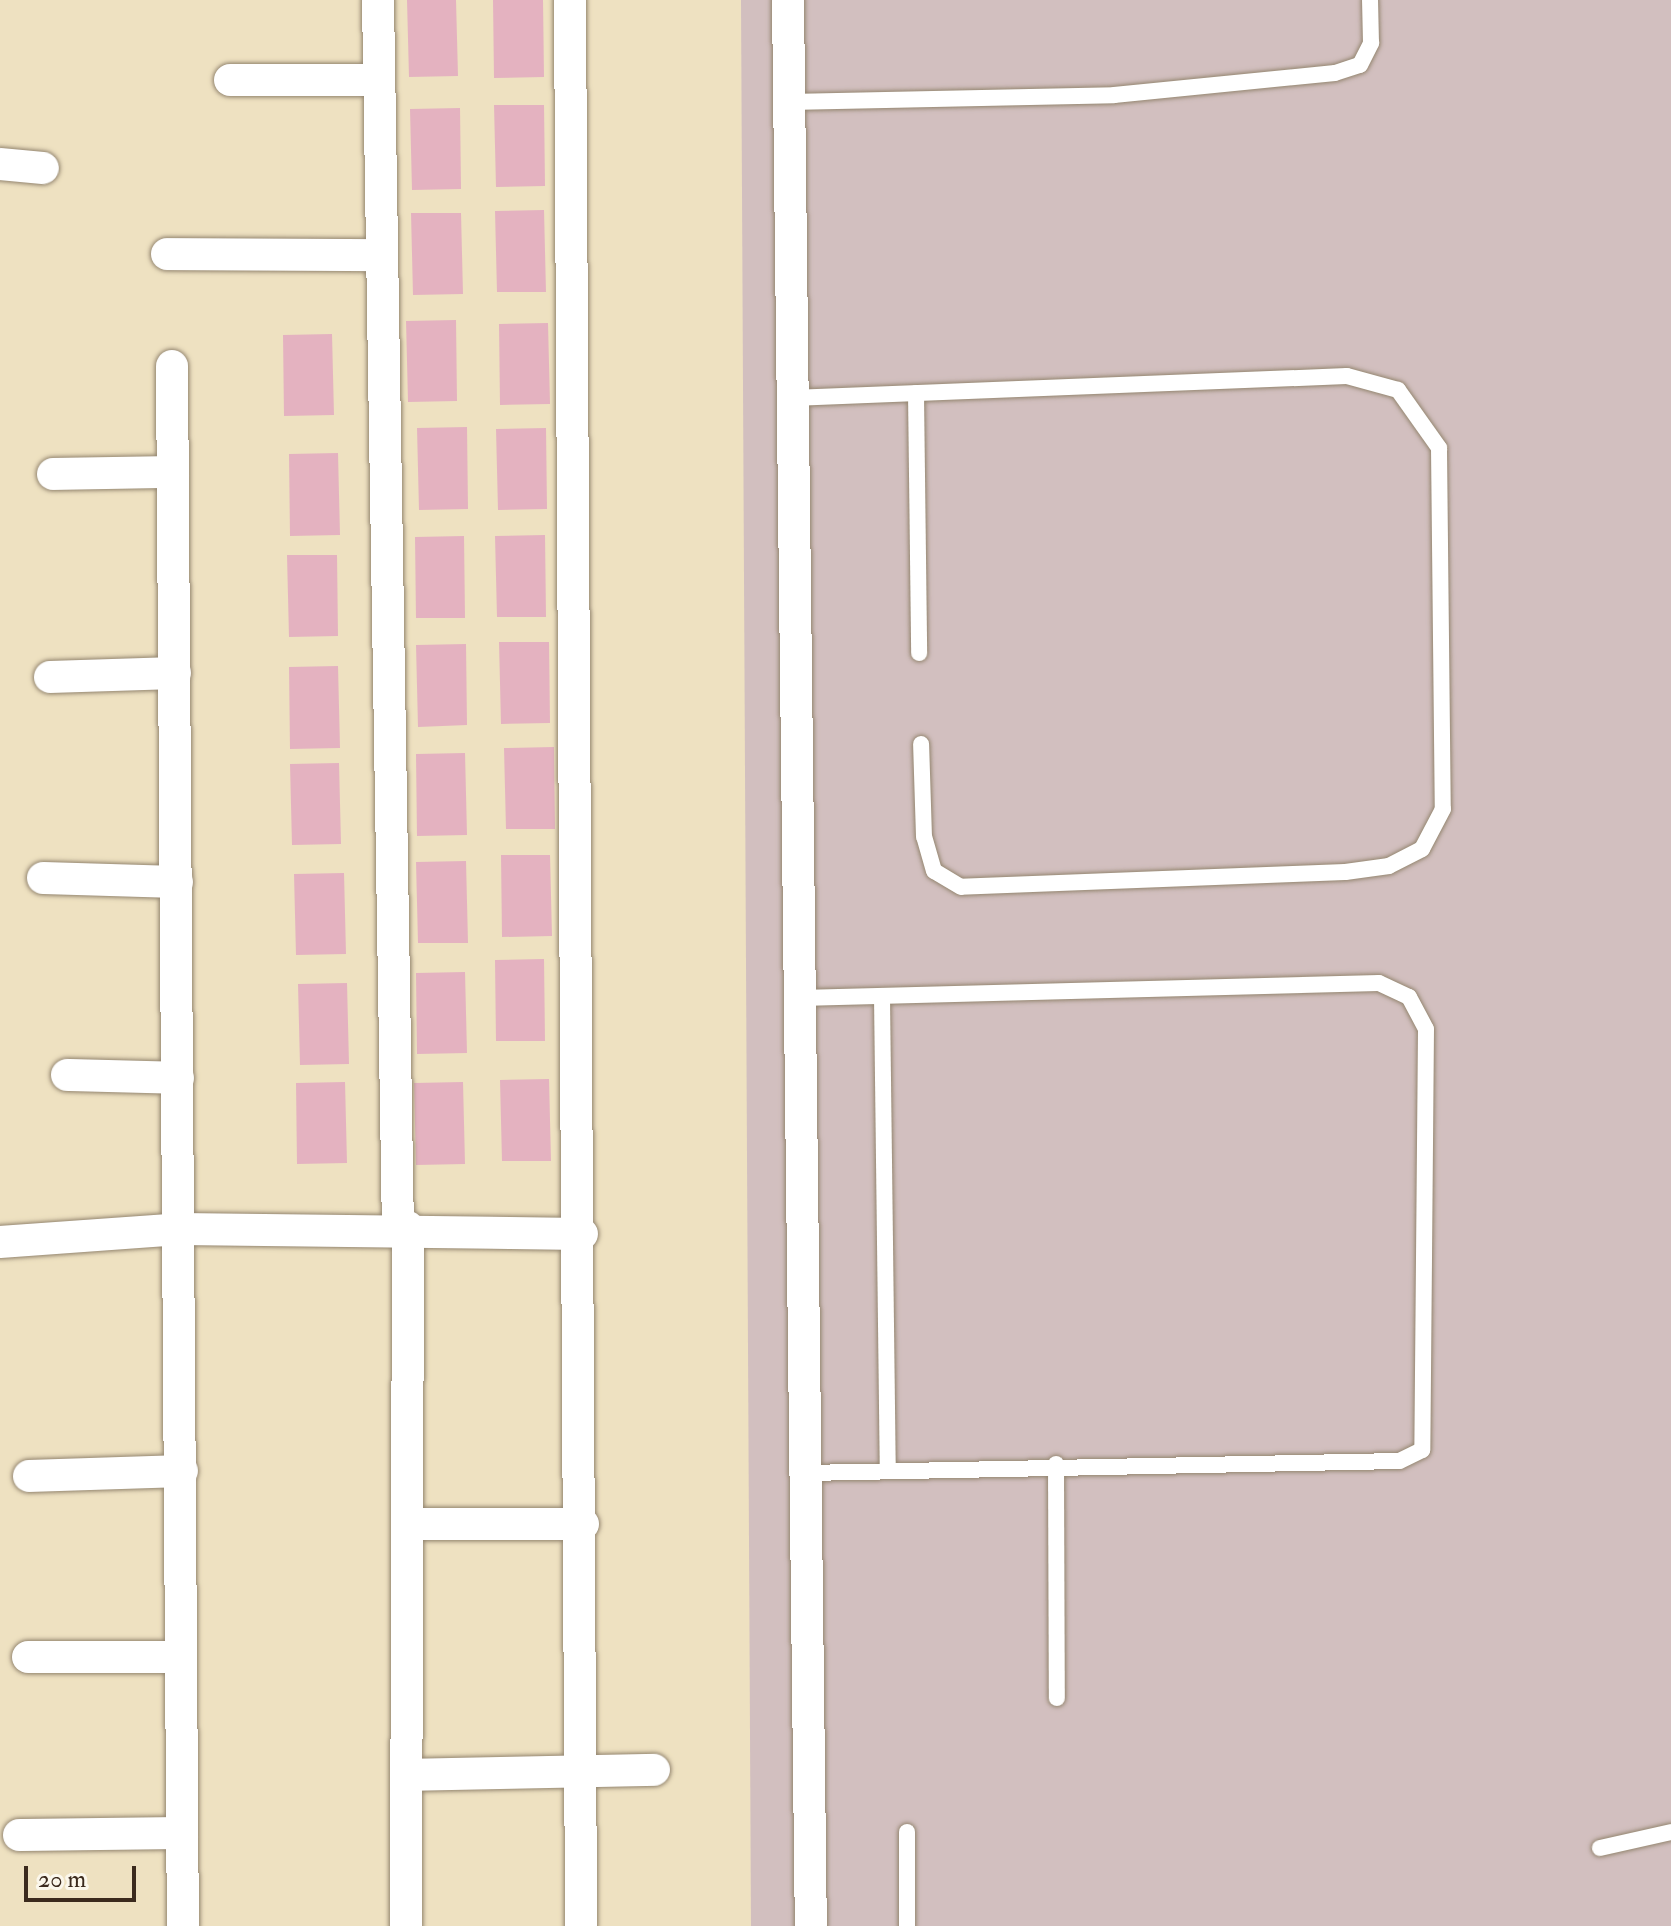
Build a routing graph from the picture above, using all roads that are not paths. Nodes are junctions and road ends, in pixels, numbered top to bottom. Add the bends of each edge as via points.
1 (378, 0) edge
2 (570, 0) edge
3 (788, 0) edge
4 (1370, 0) edge
5 (230, 80) dead end
6 (376, 80) junction
7 (789, 102) junction
8 (0, 164) edge
9 (43, 168) dead end
10 (167, 254) dead end
11 (378, 255) junction
12 (172, 366) dead end
13 (916, 393) junction
14 (792, 398) junction
15 (173, 472) junction
16 (53, 474) dead end
17 (919, 653) dead end
18 (175, 673) junction
19 (50, 677) dead end
20 (921, 744) dead end
21 (43, 878) dead end
22 (177, 882) junction
23 (882, 997) junction
24 (800, 998) junction
25 (67, 1075) dead end
26 (178, 1078) junction
27 (180, 1229) junction
28 (403, 1229) junction
29 (582, 1234) junction
30 (6, 1242) edge
31 (1056, 1464) junction
32 (888, 1470) junction
33 (182, 1471) junction
34 (806, 1473) junction
35 (29, 1476) dead end
36 (407, 1524) junction
37 (583, 1524) junction
38 (28, 1657) dead end
39 (181, 1657) junction
40 (1057, 1698) dead end
41 (581, 1770) junction
42 (654, 1770) dead end
43 (407, 1775) junction
44 (907, 1832) dead end
45 (1671, 1832) edge
46 (182, 1833) junction
47 (19, 1835) dead end
48 (1600, 1848) dead end
49 (183, 1926) edge
50 (406, 1926) edge
51 (581, 1926) edge
52 (811, 1926) edge
53 (907, 1926) edge

1 - 6 street
2 - 29 street
3 - 7 street
4 - 7 lane via 1371,43 1360,65 1335,73 1114,95
5 - 6 street
6 - 11 street
7 - 14 street
8 - 9 street
10 - 11 street
11 - 28 street
12 - 15 street
13 - 14 lane
13 - 17 lane
13 - 20 lane via 1347,376 1398,390 1439,448 1443,809 1422,849 1389,866 961,887 934,871 924,837
14 - 24 street
15 - 16 street
15 - 18 street
18 - 19 street
18 - 22 street
21 - 22 street
22 - 26 street
23 - 24 lane
23 - 31 lane via 1379,983 1409,997 1426,1029 1422,1450 1399,1461
23 - 32 lane
24 - 34 street
25 - 26 street
26 - 27 street
27 - 28 street
27 - 30 street
27 - 33 street
28 - 29 street
28 - 36 street
29 - 37 street
31 - 32 lane
31 - 40 lane
32 - 34 lane
33 - 35 street
33 - 39 street
34 - 52 street
36 - 37 street
36 - 43 street
37 - 41 street
38 - 39 street
39 - 46 street
41 - 42 street
41 - 43 street
41 - 51 street
43 - 50 street
44 - 53 lane
45 - 48 lane
46 - 47 street
46 - 49 street

